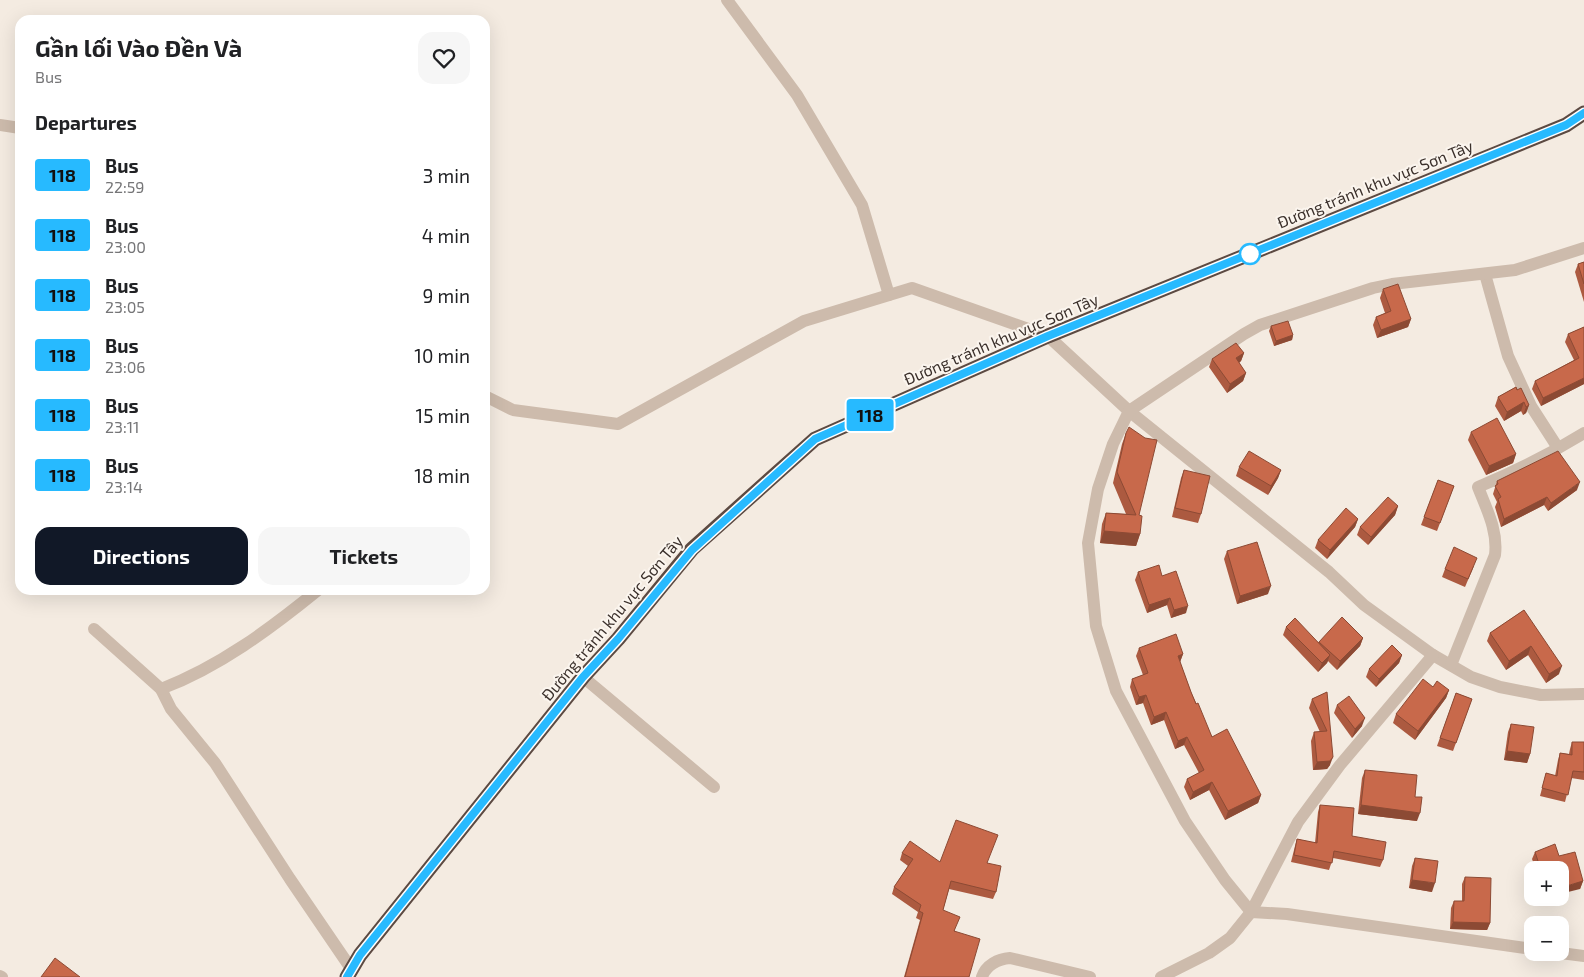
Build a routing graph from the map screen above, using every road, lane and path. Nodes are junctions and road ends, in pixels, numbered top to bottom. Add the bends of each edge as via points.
1 (727, 0) edge
2 (1584, 113) edge
3 (0, 125) edge
4 (15, 127) edge
5 (1584, 248) edge
6 (1485, 274) junction
7 (889, 295) junction
8 (1048, 336) junction
9 (490, 398) edge
10 (1128, 411) junction
11 (1584, 433) edge
12 (1558, 448) junction
13 (312, 595) edge
14 (94, 629) dead end
15 (1433, 655) junction
16 (1451, 665) junction
17 (583, 677) junction
18 (161, 689) junction
19 (1584, 694) edge
20 (714, 787) dead end
21 (1251, 912) junction
22 (1524, 948) edge
23 (1569, 954) edge
24 (1584, 956) edge
25 (350, 973) edge
26 (982, 977) edge
27 (1090, 977) edge
28 (1162, 977) edge

1 - 7 street via 797,95 862,205
2 - 8 highway, Đường tránh khu vực Sơn Tây via 1566,125
3 - 4 street
5 - 6 street via 1515,270
6 - 10 street via 1373,288 1260,326
6 - 12 street via 1508,356 1532,406
7 - 8 street via 912,288
7 - 9 street via 804,321 618,424 513,410
8 - 10 street
8 - 17 highway, Đường tránh khu vực Sơn Tây via 815,439 692,550
10 - 15 street via 1329,572 1364,605
10 - 21 street via 1112,444 1098,489 1088,543 1096,626 1116,691 1185,822
11 - 12 street
12 - 16 street via 1478,487 1494,529 1496,556
13 - 18 street via 282,620 210,666
14 - 18 street
15 - 16 street
15 - 21 street via 1340,765 1298,822
16 - 19 street via 1470,677 1500,687 1541,695
17 - 20 street
17 - 25 highway, Đường tránh khu vực Sơn Tây via 360,955
18 - 25 street via 171,709 214,763
21 - 22 street via 1287,914
21 - 28 street via 1230,938 1209,953
23 - 24 street
26 - 27 street via 999,959 1010,958

